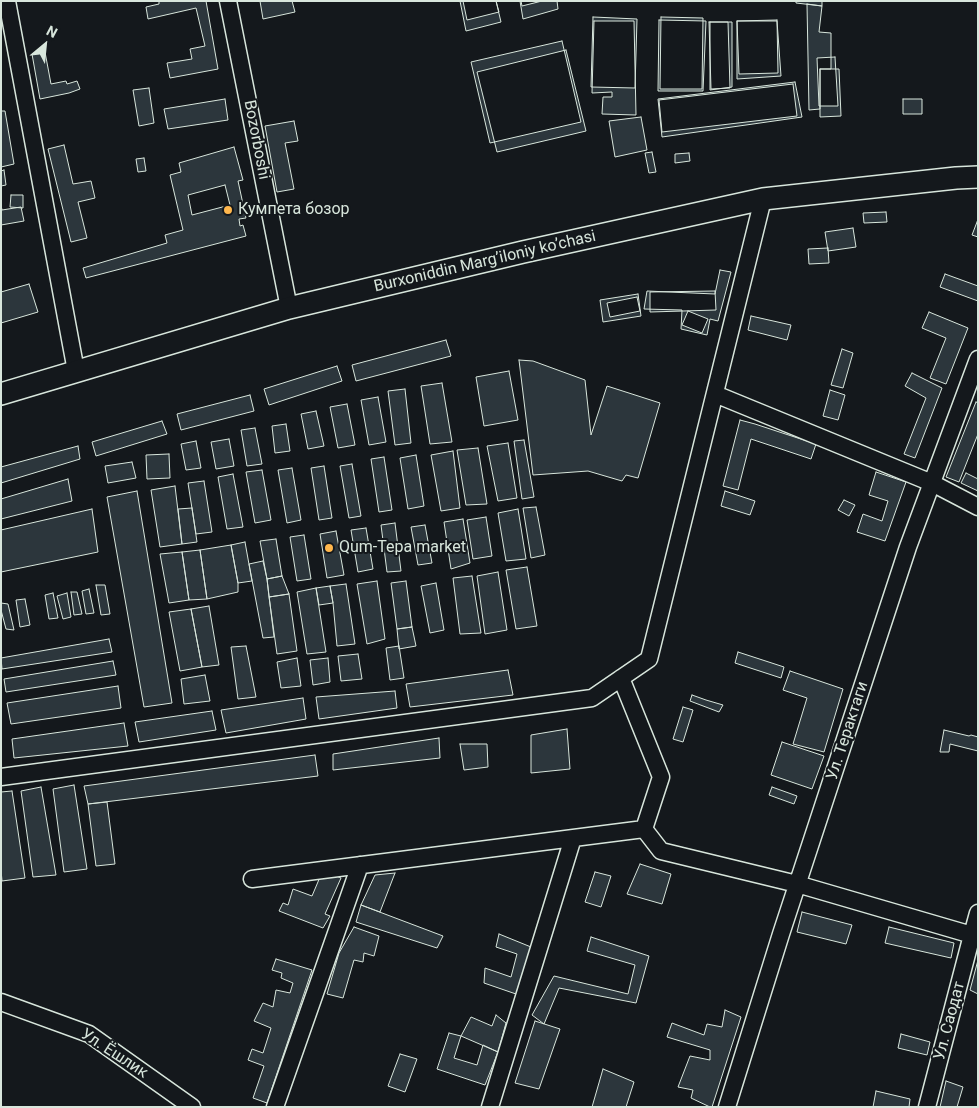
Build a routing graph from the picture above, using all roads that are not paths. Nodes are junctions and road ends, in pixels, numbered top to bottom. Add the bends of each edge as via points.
1 (7, 1) edge
2 (228, 1) edge
3 (978, 177) edge
4 (763, 199) junction
5 (289, 308) junction
6 (978, 359) edge
7 (76, 371) junction
8 (1, 394) edge
9 (715, 394) junction
10 (932, 483) junction
11 (978, 507) edge
12 (621, 678) junction
13 (1, 777) edge
14 (644, 829) junction
15 (573, 838) junction
16 (360, 866) junction
17 (252, 879) dead end
18 (797, 884) junction
19 (978, 913) edge
20 (972, 935) junction
21 (1, 1002) edge
22 (192, 1107) edge
23 (275, 1107) edge
24 (490, 1107) edge
25 (727, 1107) edge
26 (927, 1107) edge

1 - 7 street
2 - 5 street, Bozorboshi
3 - 4 main road, Burxoniddin Marg’iloniy ko’chasi
4 - 5 main road, Burxoniddin Marg’iloniy ko’chasi
4 - 9 street
5 - 7 main road, Burxoniddin Marg’iloniy ko’chasi
6 - 10 street, Ул. Терактаги
7 - 8 main road, Burxoniddin Marg’iloniy ko’chasi
9 - 10 street
9 - 12 street via 649,659
10 - 11 street
10 - 18 street, Ул. Терактаги
12 - 13 street via 592,698
12 - 14 street via 661,777
14 - 15 street
14 - 18 street via 661,851
15 - 16 street
15 - 24 street
16 - 17 street
16 - 23 street
18 - 20 street
18 - 25 street, Ул. Терактаги
19 - 20 street, Ул. Саодат
20 - 26 street, Ул. Саодат
21 - 22 street, Ул. Ёшлик via 89,1034

